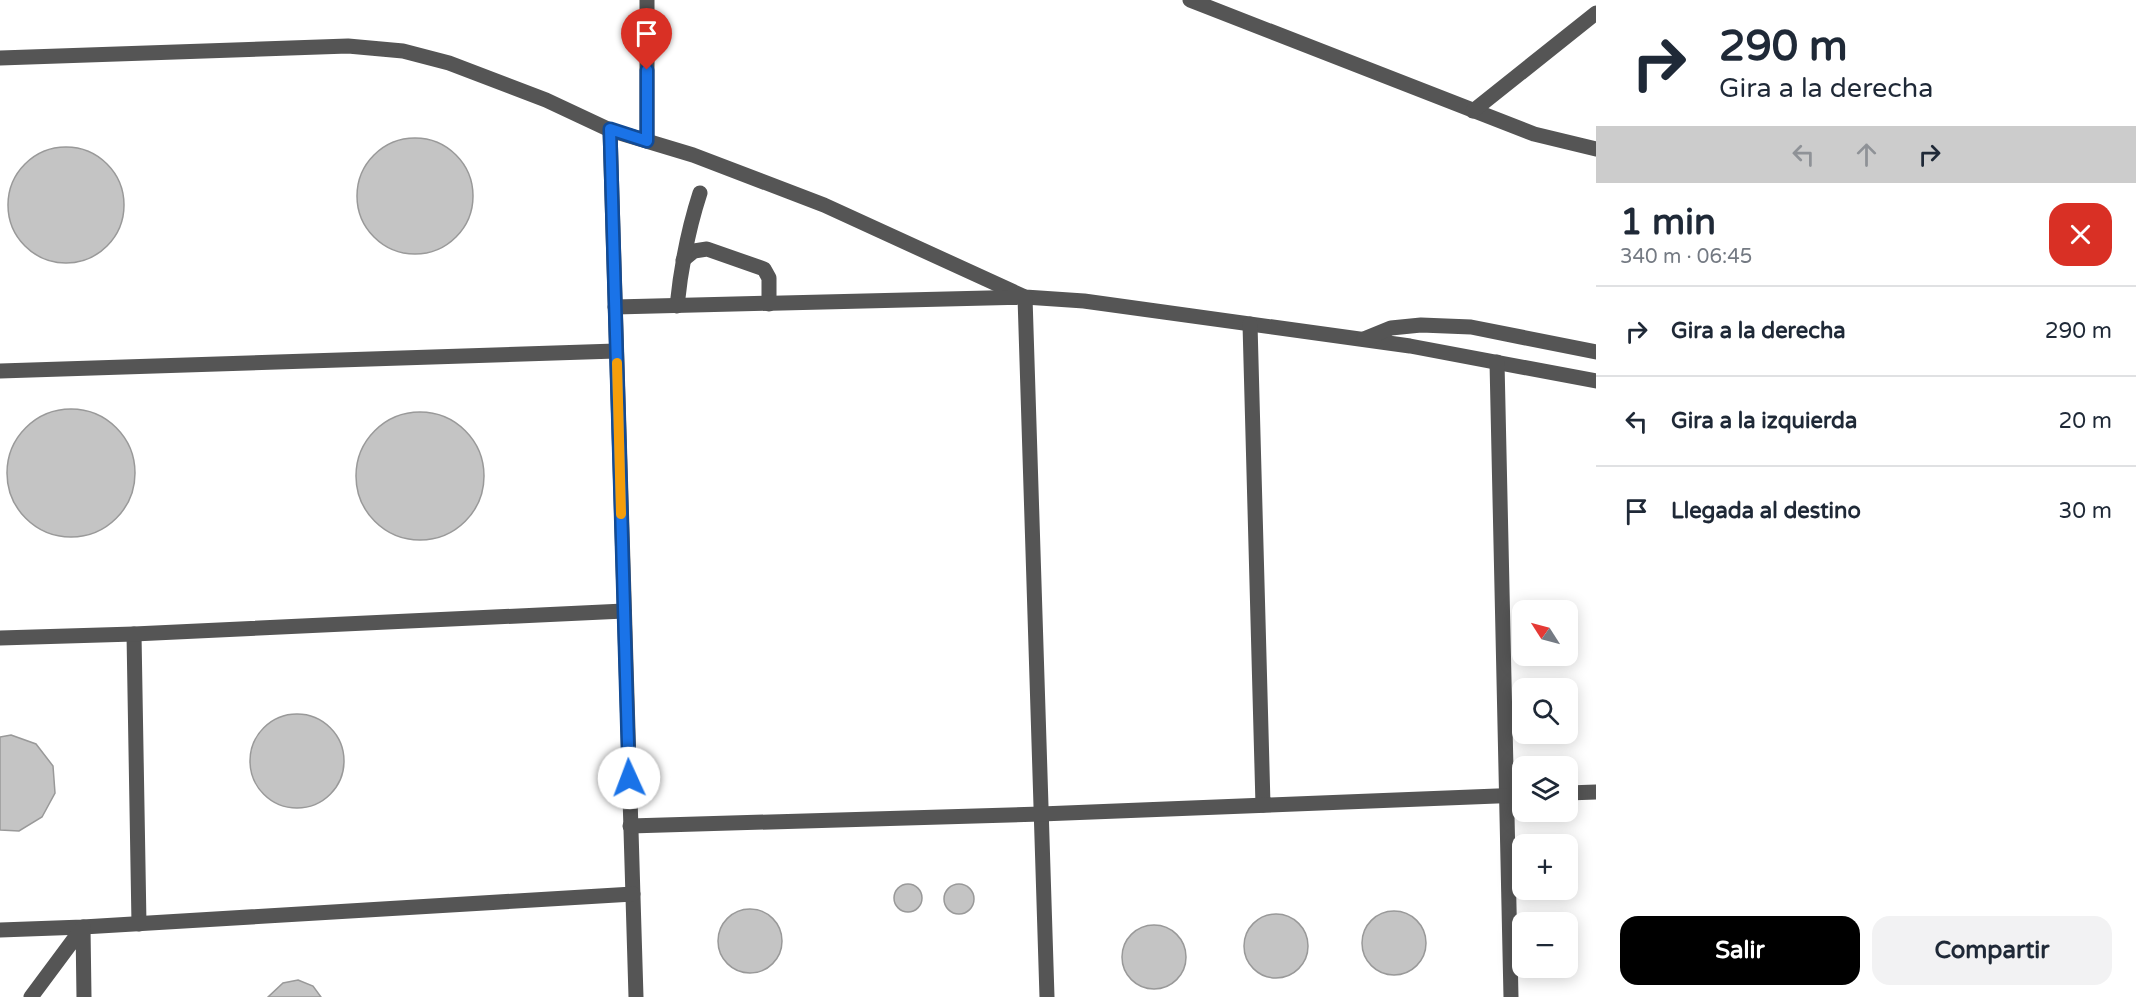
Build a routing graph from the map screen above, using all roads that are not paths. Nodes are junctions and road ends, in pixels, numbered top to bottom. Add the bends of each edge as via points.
1 (647, 0) edge
2 (1190, 0) edge
3 (1596, 13) edge
4 (0, 58) edge
5 (1473, 111) junction
6 (610, 129) junction
7 (647, 141) junction
8 (1596, 149) edge
9 (700, 193) dead end
10 (683, 260) junction
11 (1025, 297) junction
12 (769, 304) junction
13 (677, 306) junction
14 (615, 308) junction
15 (1250, 324) junction
16 (1362, 340) junction
17 (616, 351) junction
18 (1596, 352) edge
19 (1497, 362) junction
20 (0, 371) edge
21 (1596, 381) edge
22 (624, 611) junction
23 (134, 634) junction
24 (0, 638) edge
25 (1513, 756) edge
26 (1596, 792) edge
27 (1578, 793) edge
28 (1512, 795) edge
29 (1263, 805) junction
30 (1041, 814) junction
31 (1514, 822) edge
32 (630, 826) junction
33 (633, 894) junction
34 (139, 924) junction
35 (83, 927) junction
36 (0, 930) edge
37 (31, 997) edge
38 (84, 997) edge
39 (636, 997) edge
40 (1047, 997) edge
41 (1511, 997) edge

1 - 7 street
2 - 5 street
3 - 5 street
4 - 6 street via 348,46 403,51 460,67
5 - 8 street via 1533,134
6 - 7 street
6 - 14 street
7 - 11 street via 824,205
9 - 10 street
10 - 12 street via 694,251 707,249 764,269 769,278
10 - 13 street
11 - 12 street
11 - 15 street via 1084,301
11 - 30 street
12 - 13 street
13 - 14 street
14 - 17 street
15 - 16 street
15 - 29 street
16 - 18 street via 1391,328 1471,327
16 - 19 street
17 - 20 street
17 - 22 street
19 - 21 street
19 - 25 street
22 - 23 street
22 - 32 street
23 - 24 street
23 - 34 street
26 - 27 street
28 - 29 street
29 - 30 street
30 - 32 street
30 - 40 street
31 - 41 street
32 - 33 street
33 - 34 street
33 - 39 street
34 - 35 street
35 - 36 street
35 - 37 street
35 - 38 street

